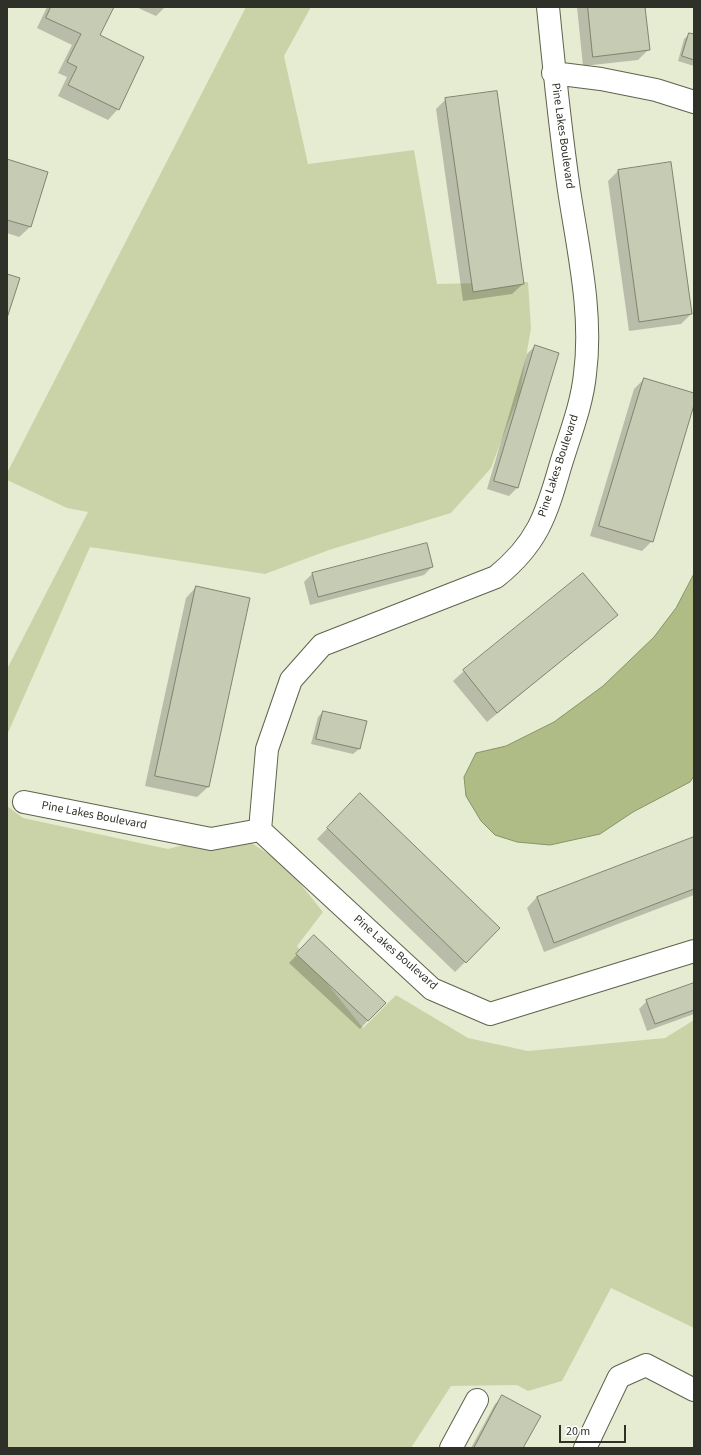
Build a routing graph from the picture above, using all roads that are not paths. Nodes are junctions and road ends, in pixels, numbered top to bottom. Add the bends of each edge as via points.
1 (548, 7) edge
2 (553, 72) junction
3 (694, 102) edge
4 (24, 802) dead end
5 (260, 830) junction
6 (694, 951) edge
7 (694, 1390) edge
8 (477, 1400) dead end
9 (451, 1448) edge
10 (585, 1448) edge

1 - 2 lane, Pine Lakes Boulevard
2 - 3 lane, Pine Lakes Boulevard via 656,90
2 - 5 lane, Pine Lakes Boulevard via 585,302 588,343 578,408 539,529 525,551 496,577 322,645 306,662 291,680 267,749
4 - 5 lane, Pine Lakes Boulevard via 211,839
5 - 6 lane, Pine Lakes Boulevard via 432,989 490,1014
7 - 10 lane via 646,1366 619,1377
8 - 9 lane

